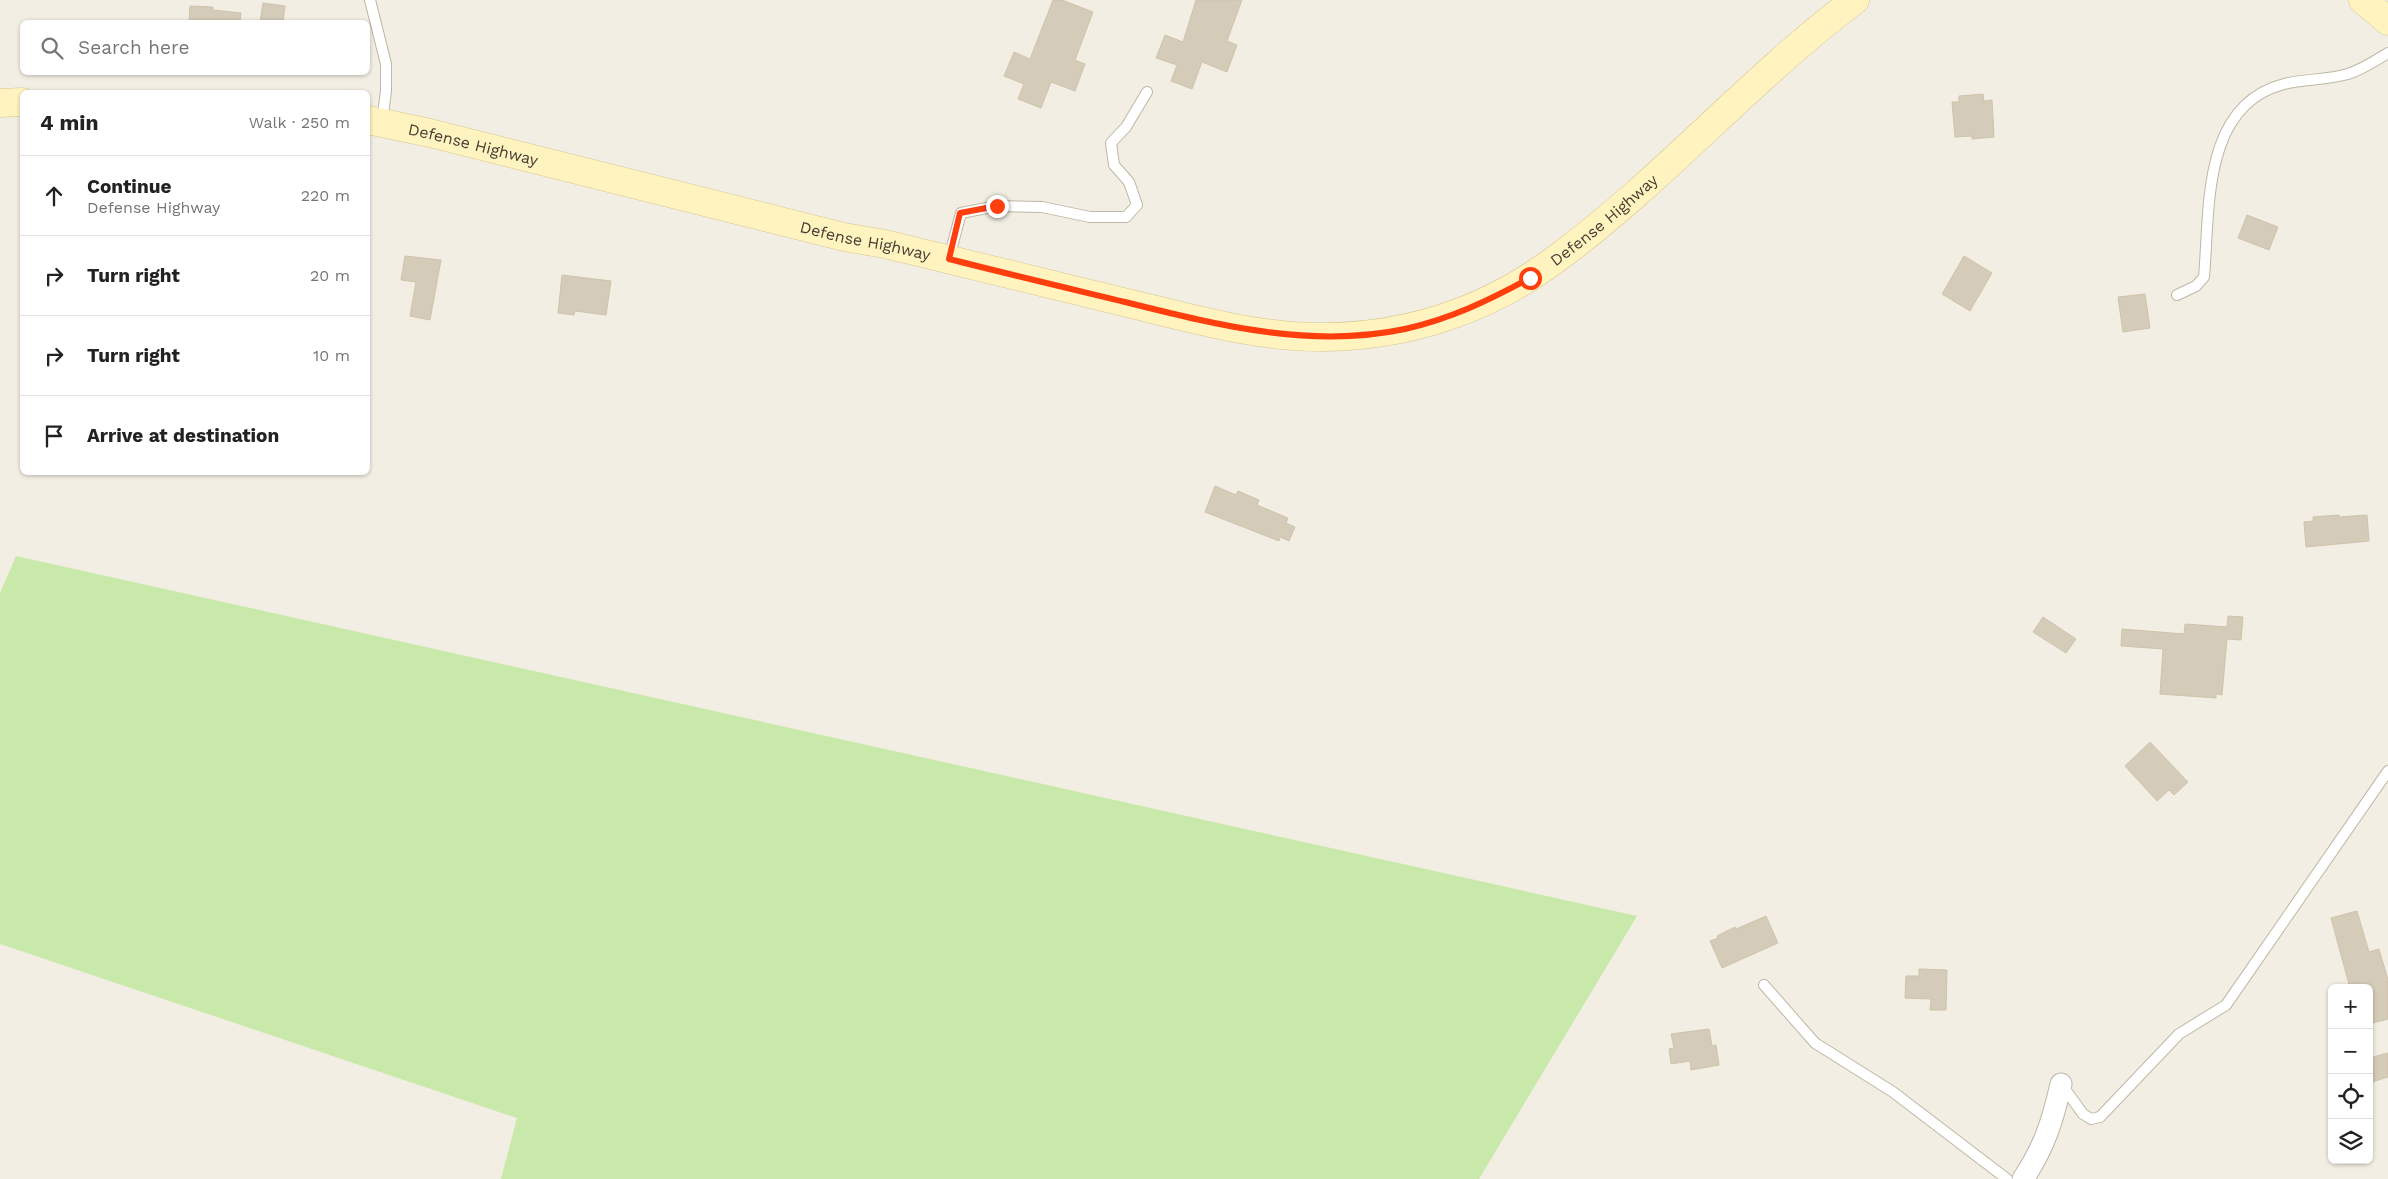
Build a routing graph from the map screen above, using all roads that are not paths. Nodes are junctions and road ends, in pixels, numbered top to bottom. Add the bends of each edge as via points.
1 (370, 0) edge
2 (1855, 0) edge
3 (2363, 0) edge
4 (2388, 21) edge
5 (2388, 53) edge
6 (1147, 92) dead end
7 (20, 102) edge
8 (0, 103) edge
9 (375, 121) edge
10 (949, 259) junction
11 (2177, 295) dead end
12 (2388, 771) edge
13 (1764, 985) dead end
14 (2061, 1084) joint
15 (2007, 1179) edge
16 (2022, 1179) edge

1 - 9 lane via 386,64 386,91
2 - 10 main road, Defense Highway via 1560,256 1497,296 1433,322 1365,335 1289,335 1182,316
3 - 4 main road
5 - 11 lane via 2346,74 2284,84 2252,97 2228,129 2218,150 2209,187 2204,277 2196,286
6 - 10 lane via 1126,127 1111,142 1114,165 1128,182 1137,205 1126,217 1090,217 1042,206 997,206 960,213
7 - 8 main road
9 - 10 main road, Defense Highway via 844,237
12 - 14 lane via 2226,1005 2179,1034 2100,1117 2091,1119 2083,1114
13 - 15 lane via 1815,1042 1893,1092
14 - 16 street via 2053,1122 2035,1161

